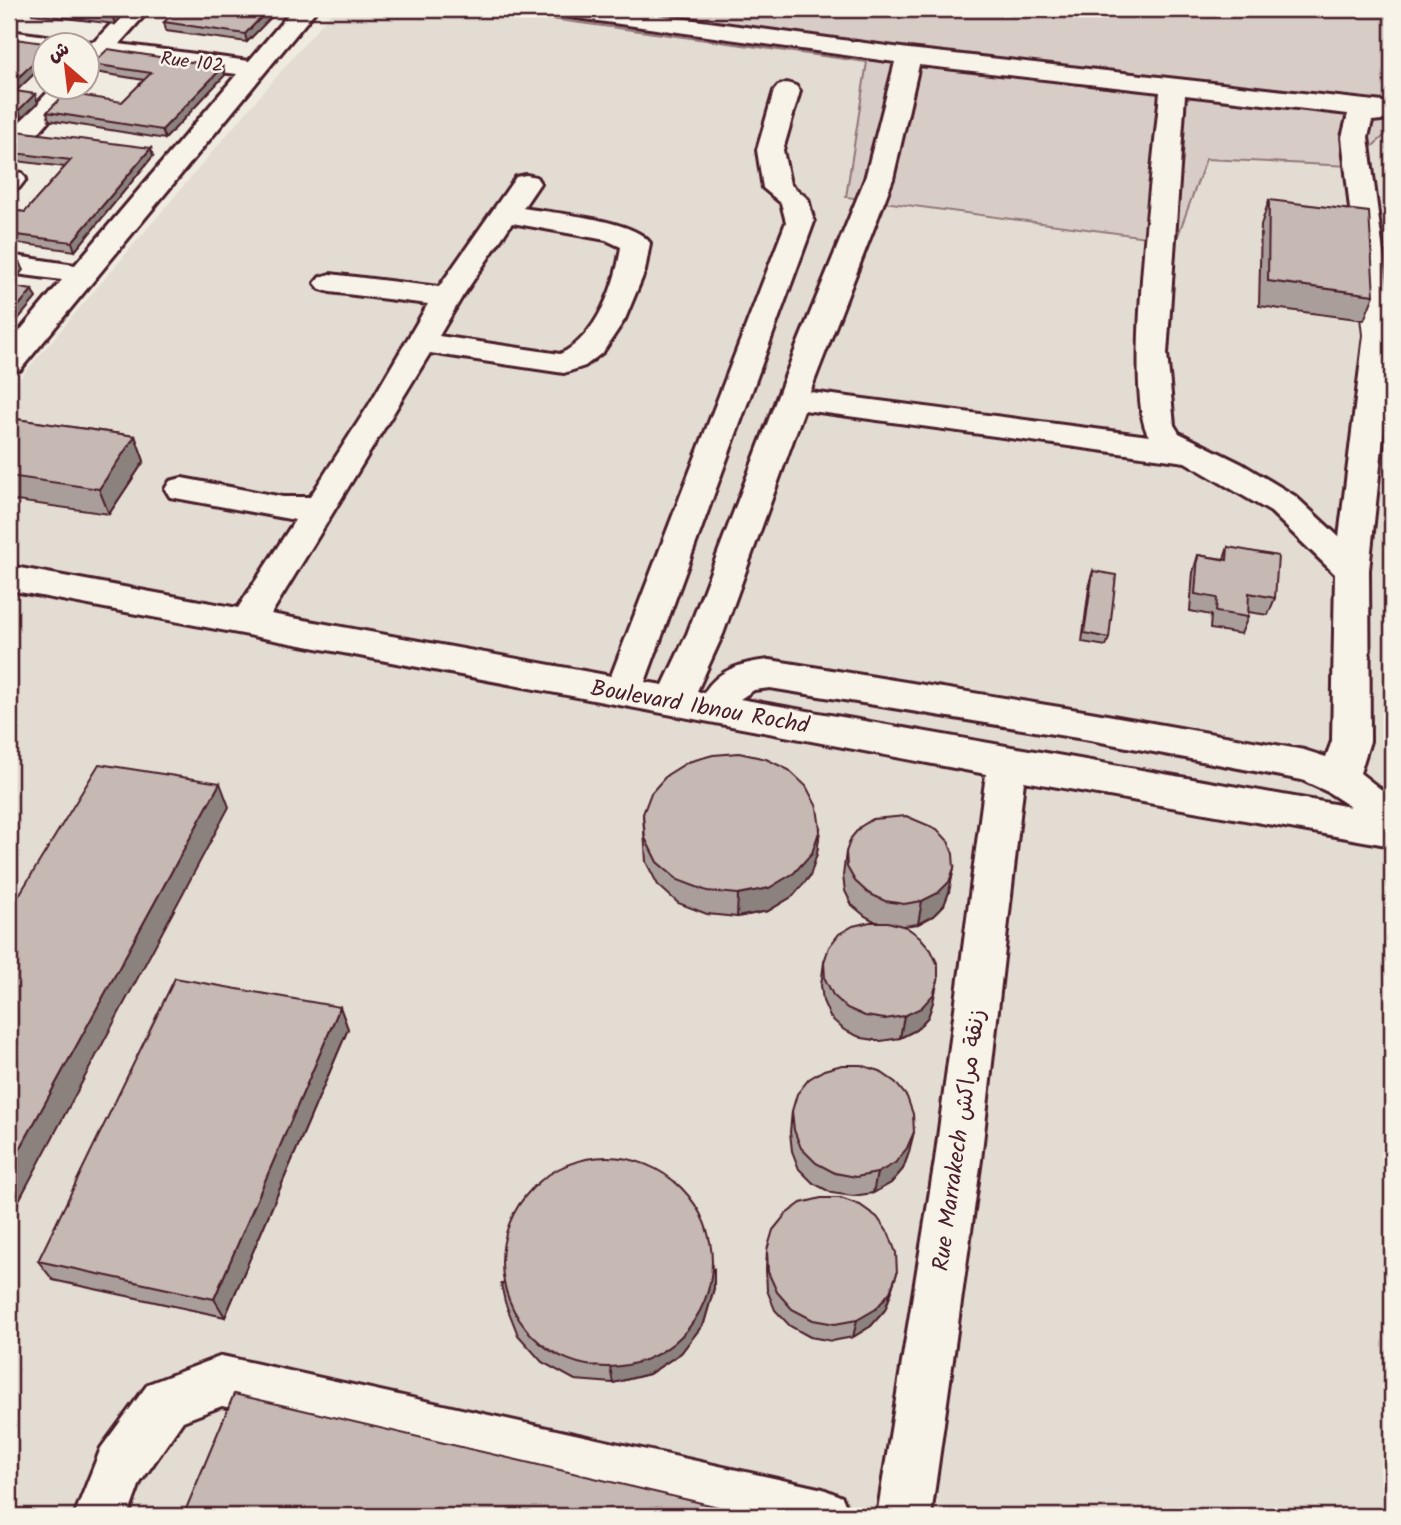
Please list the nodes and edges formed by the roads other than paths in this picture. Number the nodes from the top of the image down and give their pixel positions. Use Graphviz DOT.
graph roads {
  1 [pos="138,9"];
  2 [pos="304,9"];
  3 [pos="562,9"];
  4 [pos="9,38"];
  5 [pos="32,41"];
  6 [pos="102,43"];
  7 [pos="102,54"];
  8 [pos="909,56"];
  9 [pos="256,69"];
  10 [pos="1173,86"];
  11 [pos="787,91"];
  12 [pos="50,102"];
  13 [pos="1385,111"];
  14 [pos="15,134"];
  15 [pos="48,138"];
  16 [pos="526,183"];
  17 [pos="505,213"];
  18 [pos="9,264"];
  19 [pos="84,275"];
  20 [pos="330,283"];
  21 [pos="447,297"];
  22 [pos="422,343"];
  23 [pos="9,363"];
  24 [pos="792,400"];
  25 [pos="1188,452"];
  26 [pos="183,488"];
  27 [pos="319,509"];
  28 [pos="1352,570"];
  29 [pos="9,579"];
  30 [pos="247,623"];
  31 [pos="622,692"];
  32 [pos="674,701"];
  33 [pos="715,709"];
  34 [pos="1090,726"];
  35 [pos="1007,763"];
  36 [pos="1086,776"];
  37 [pos="1339,778"];
  38 [pos="1392,828"];
  39 [pos="101,1516"];
  40 [pos="823,1516"];
  41 [pos="904,1516"];
  1 -- 6 [label="street"];
  2 -- 9 [label="street"];
  3 -- 8 [label="street"];
  4 -- 5 [label="street"];
  7 -- 9 [label="street, Rue 102"];
  8 -- 10 [label="street"];
  8 -- 24 [label="street"];
  9 -- 19 [label="street"];
  10 -- 13 [label="street"];
  10 -- 25 [label="street"];
  11 -- 31 [label="street"];
  12 -- 14 [label="street"];
  13 -- 28 [label="street"];
  14 -- 15 [label="street"];
  16 -- 17 [label="street"];
  17 -- 21 [label="street"];
  17 -- 22 [label="street"];
  18 -- 19 [label="street"];
  19 -- 23 [label="street"];
  20 -- 21 [label="street"];
  21 -- 22 [label="street"];
  22 -- 27 [label="street"];
  24 -- 25 [label="street"];
  24 -- 32 [label="street"];
  25 -- 28 [label="street"];
  26 -- 27 [label="street"];
  27 -- 30 [label="street"];
  28 -- 37 [label="street"];
  29 -- 30 [label="street, Boulevard Ibnou Rochd"];
  30 -- 31 [label="street, Boulevard Ibnou Rochd"];
  31 -- 32 [label="street, Boulevard Ibnou Rochd"];
  32 -- 33 [label="street, Boulevard Ibnou Rochd"];
  33 -- 34 [label="street"];
  33 -- 35 [label="street, Boulevard Ibnou Rochd"];
  34 -- 36 [label="street"];
  34 -- 37 [label="street"];
  35 -- 36 [label="street, Boulevard Ibnou Rochd"];
  35 -- 41 [label="street, Rue Marrakech زنقة مراكش"];
  36 -- 38 [label="street, Boulevard Ibnou Rochd"];
  37 -- 38 [label="street"];
  39 -- 40 [label="street"];
}
